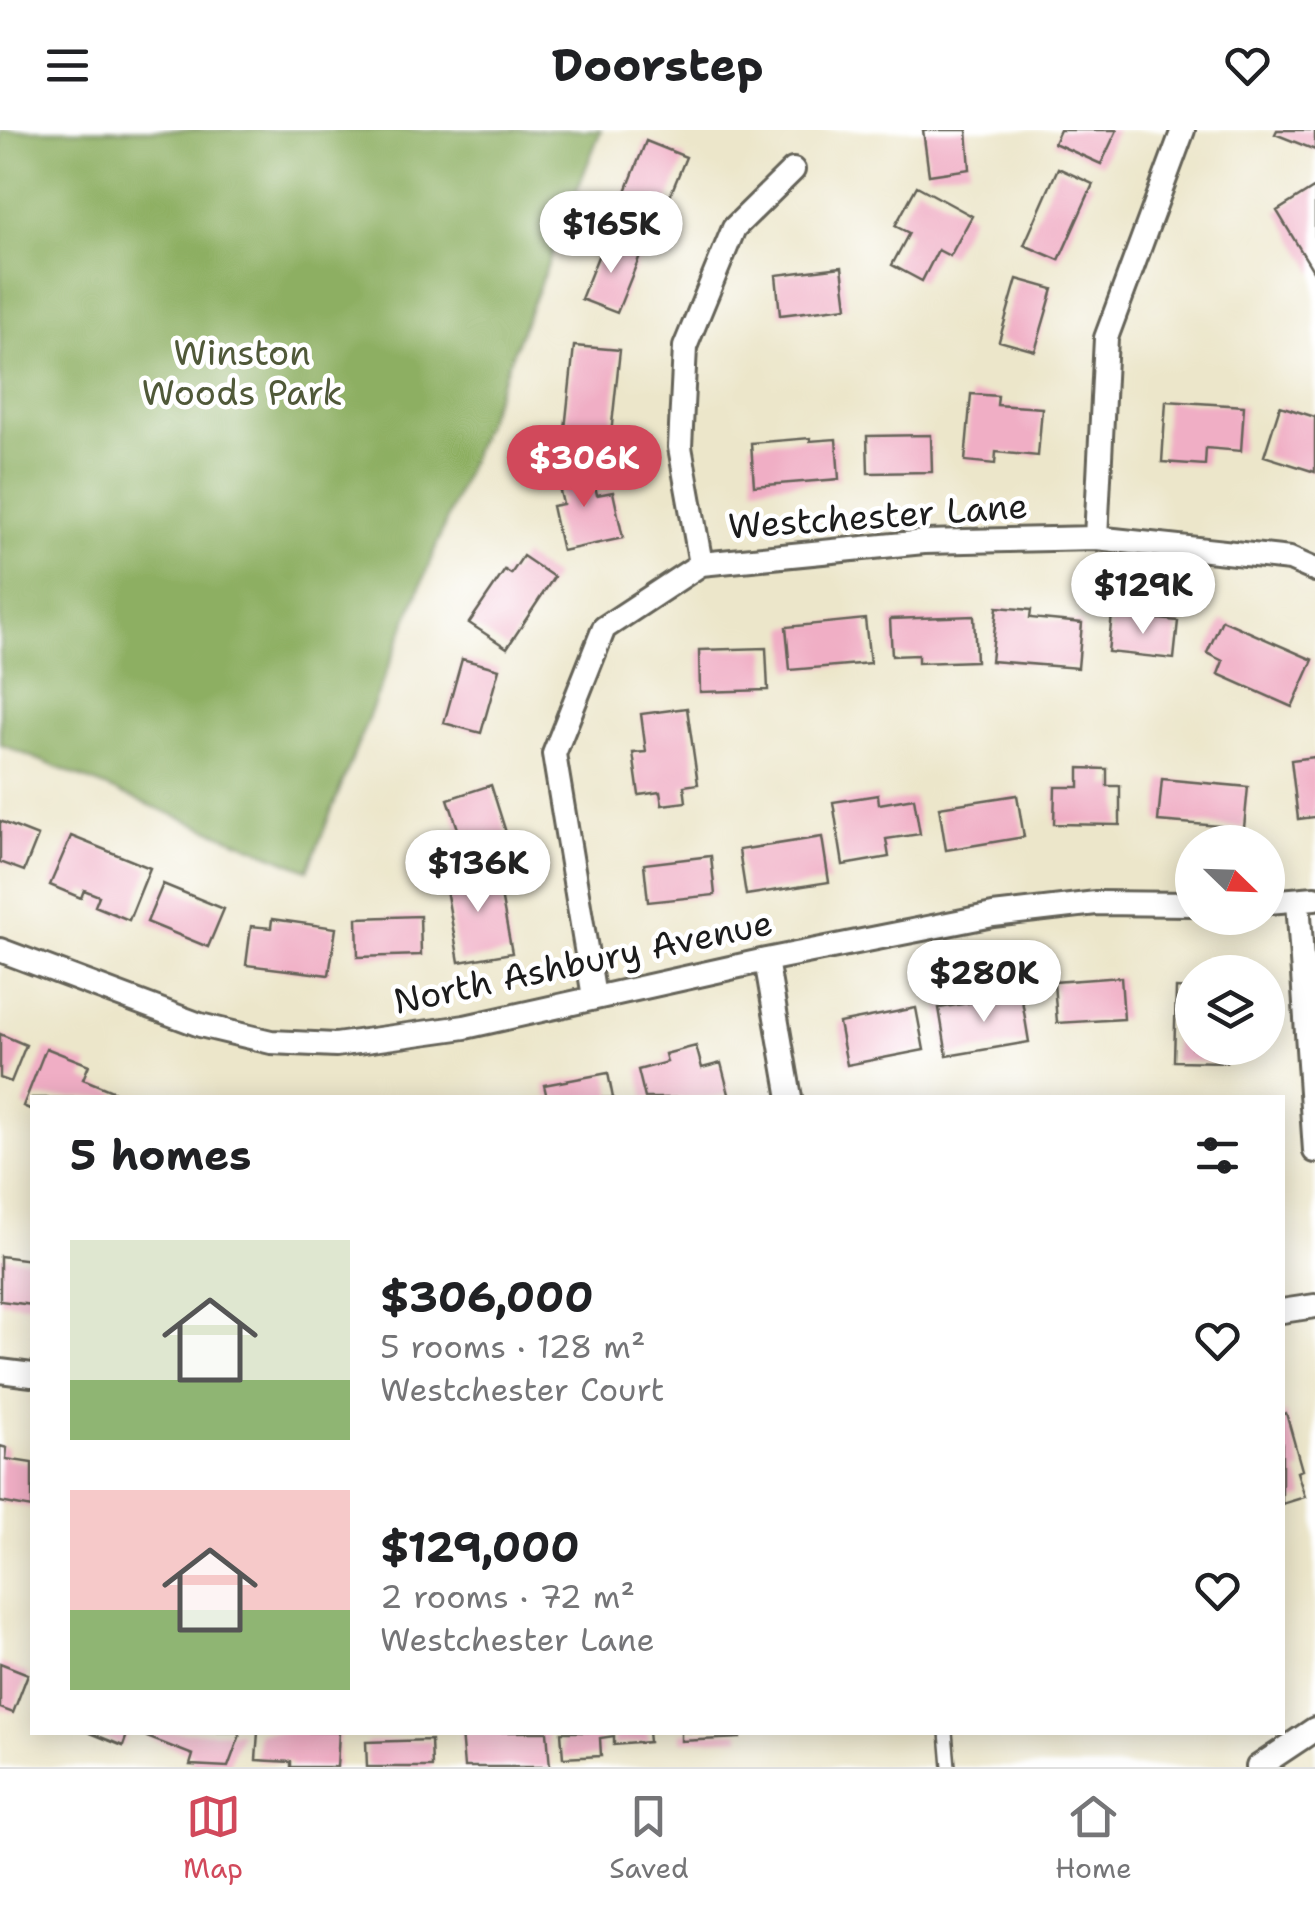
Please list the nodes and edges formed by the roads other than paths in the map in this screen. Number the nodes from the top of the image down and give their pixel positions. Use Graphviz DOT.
graph roads {
  1 [pos="1183,130"];
  2 [pos="794,170"];
  3 [pos="1096,538"];
  4 [pos="701,564"];
  5 [pos="1315,570"];
  6 [pos="1306,899"];
  7 [pos="1175,904"];
  8 [pos="0,950"];
  9 [pos="766,960"];
  10 [pos="594,997"];
  11 [pos="789,1095"];
  12 [pos="1315,1151"];
  13 [pos="1315,1306"];
  14 [pos="1285,1311"];
  15 [pos="0,1371"];
  16 [pos="30,1375"];
  17 [pos="1315,1729"];
  18 [pos="946,1735"];
  19 [pos="949,1767"];
  20 [pos="1258,1767"];
  1 -- 3 [label="street"];
  2 -- 4 [label="street"];
  3 -- 4 [label="street, Westchester Lane"];
  3 -- 5 [label="street, Westchester Lane"];
  4 -- 10 [label="street, Westchester Lane"];
  6 -- 12 [label="street"];
  7 -- 9 [label="street, North Ashbury Avenue"];
  8 -- 10 [label="street, North Ashbury Avenue"];
  9 -- 10 [label="street, North Ashbury Avenue"];
  9 -- 11 [label="street"];
  13 -- 14 [label="street"];
  15 -- 16 [label="street"];
  17 -- 20 [label="street"];
  18 -- 19 [label="lane"];
}
